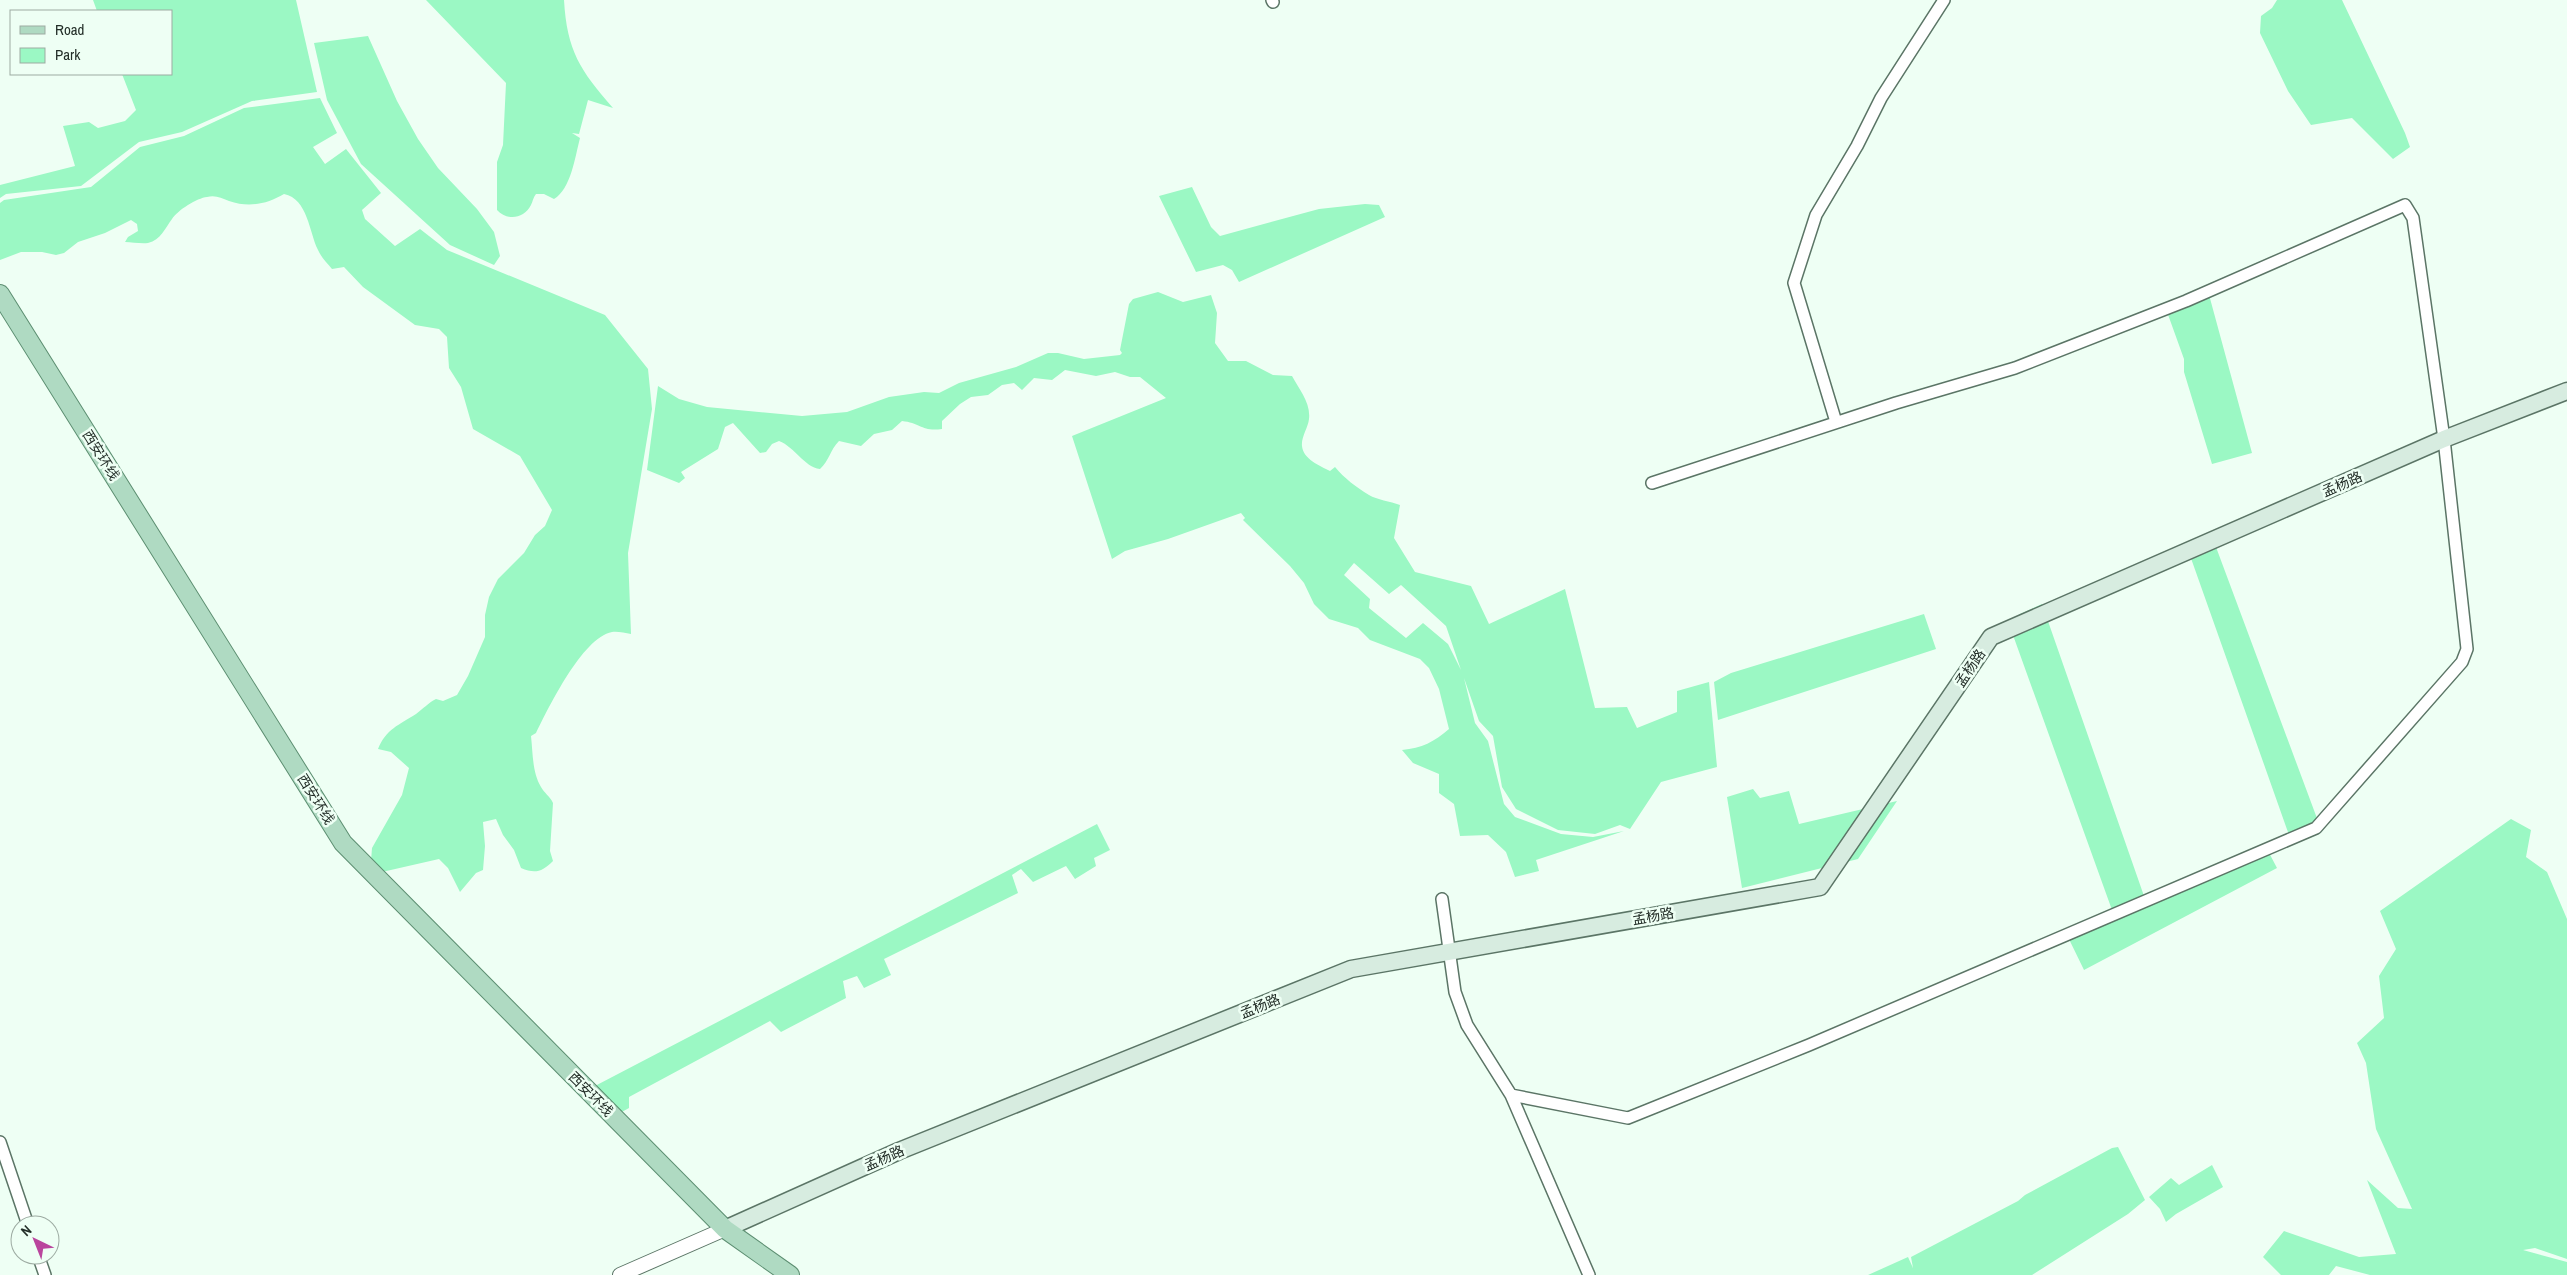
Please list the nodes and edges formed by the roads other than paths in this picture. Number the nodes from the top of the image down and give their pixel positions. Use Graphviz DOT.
graph roads {
  1 [pos="1944,0"];
  2 [pos="0,294"];
  3 [pos="2567,391"];
  4 [pos="1836,422"];
  5 [pos="2444,439"];
  6 [pos="1652,483"];
  7 [pos="1442,899"];
  8 [pos="1450,951"];
  9 [pos="1511,1095"];
  10 [pos="0,1142"];
  11 [pos="25,1215"];
  12 [pos="725,1229"];
  13 [pos="620,1275"];
  14 [pos="790,1275"];
  15 [pos="1589,1275"];
  1 -- 4 [label="street"];
  2 -- 12 [label="main road, 西安环线"];
  3 -- 5 [label="main road, 孟杨路"];
  4 -- 5 [label="street"];
  4 -- 6 [label="street"];
  5 -- 8 [label="main road, 孟杨路"];
  5 -- 9 [label="street"];
  7 -- 8 [label="street"];
  8 -- 9 [label="street"];
  8 -- 12 [label="main road, 孟杨路"];
  9 -- 15 [label="street"];
  10 -- 11 [label="street"];
  12 -- 13 [label="street, 孟杨路"];
  12 -- 14 [label="main road, 西安环线"];
}
